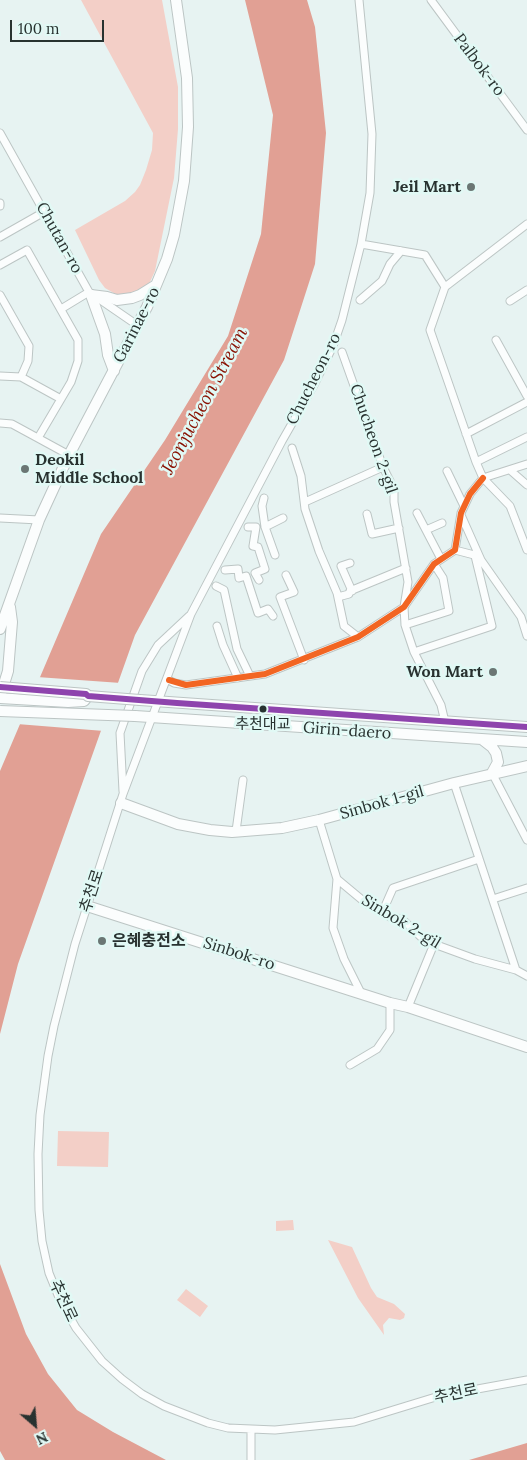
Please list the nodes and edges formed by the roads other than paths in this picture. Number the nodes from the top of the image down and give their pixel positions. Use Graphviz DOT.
graph roads {
  1 [pos="176,0"];
  2 [pos="359,0"];
  3 [pos="431,0"];
  4 [pos="527,130"];
  5 [pos="0,135"];
  6 [pos="44,212"];
  7 [pos="527,224"];
  8 [pos="0,236"];
  9 [pos="361,244"];
  10 [pos="402,251"];
  11 [pos="0,264"];
  12 [pos="158,284"];
  13 [pos="445,287"];
  14 [pos="527,290"];
  15 [pos="90,294"];
  16 [pos="0,295"];
  17 [pos="360,300"];
  18 [pos="510,301"];
  19 [pos="61,309"];
  20 [pos="137,325"];
  21 [pos="496,340"];
  22 [pos="342,352"];
  23 [pos="114,371"];
  24 [pos="0,376"];
  25 [pos="21,377"];
  26 [pos="527,396"];
  27 [pos="60,399"];
  28 [pos="527,402"];
  29 [pos="0,423"];
  30 [pos="466,434"];
  31 [pos="38,438"];
  32 [pos="527,438"];
  33 [pos="292,448"];
  34 [pos="69,455"];
  35 [pos="476,462"];
  36 [pos="527,464"];
  37 [pos="382,467"];
  38 [pos="510,470"];
  39 [pos="447,471"];
  40 [pos="483,478"];
  41 [pos="527,485"];
  42 [pos="264,498"];
  43 [pos="305,502"];
  44 [pos="464,506"];
  45 [pos="417,513"];
  46 [pos="460,513"];
  47 [pos="367,514"];
  48 [pos="0,518"];
  49 [pos="284,518"];
  50 [pos="39,520"];
  51 [pos="442,522"];
  52 [pos="248,527"];
  53 [pos="265,528"];
  54 [pos="399,528"];
  55 [pos="426,530"];
  56 [pos="455,550"];
  57 [pos="527,550"];
  58 [pos="275,555"];
  59 [pos="477,556"];
  60 [pos="441,559"];
  61 [pos="350,563"];
  62 [pos="434,564"];
  63 [pos="406,568"];
  64 [pos="225,570"];
  65 [pos="286,575"];
  66 [pos="259,580"];
  67 [pos="216,586"];
  68 [pos="352,590"];
  69 [pos="338,597"];
  70 [pos="10,605"];
  71 [pos="404,608"];
  72 [pos="191,614"];
  73 [pos="273,616"];
  74 [pos="524,616"];
  75 [pos="405,625"];
  76 [pos="217,626"];
  77 [pos="0,629"];
  78 [pos="527,636"];
  79 [pos="358,637"];
  80 [pos="414,652"];
  81 [pos="304,660"];
  82 [pos="250,676"];
  83 [pos="238,678"];
  84 [pos="167,679"];
  85 [pos="0,687"];
  86 [pos="88,696"];
  87 [pos="0,697"];
  88 [pos="158,702"];
  89 [pos="0,711"];
  90 [pos="152,718"];
  91 [pos="444,722"];
  92 [pos="527,727"];
  93 [pos="482,740"];
  94 [pos="527,742"];
  95 [pos="527,766"];
  96 [pos="492,773"];
  97 [pos="243,780"];
  98 [pos="454,782"];
  99 [pos="122,798"];
  100 [pos="319,820"];
  101 [pos="236,831"];
  102 [pos="527,840"];
  103 [pos="479,859"];
  104 [pos="338,879"];
  105 [pos="527,888"];
  106 [pos="493,899"];
  107 [pos="87,906"];
  108 [pos="382,913"];
  109 [pos="434,944"];
  110 [pos="516,970"];
  111 [pos="527,976"];
  112 [pos="361,993"];
  113 [pos="390,1003"];
  114 [pos="408,1007"];
  115 [pos="527,1046"];
  116 [pos="350,1065"];
  117 [pos="527,1380"];
  118 [pos="251,1430"];
  119 [pos="251,1460"];
  1 -- 12 [label="street, Garinae-ro"];
  2 -- 9 [label="street, Chucheon-ro"];
  3 -- 4 [label="street, Palbok-ro"];
  5 -- 6 [label="street, Chutan-ro"];
  6 -- 8 [label="street"];
  6 -- 15 [label="street, Chutan-ro"];
  7 -- 13 [label="street"];
  9 -- 10 [label="street"];
  9 -- 72 [label="street, Chucheon-ro"];
  10 -- 13 [label="street"];
  10 -- 17 [label="street"];
  11 -- 19 [label="street"];
  12 -- 15 [label="street"];
  12 -- 20 [label="street, Garinae-ro"];
  13 -- 30 [label="street"];
  14 -- 18 [label="street"];
  15 -- 19 [label="street"];
  15 -- 20 [label="street, Chutan-ro"];
  15 -- 23 [label="street"];
  16 -- 25 [label="street"];
  19 -- 27 [label="street"];
  20 -- 23 [label="street, Garinae-ro"];
  21 -- 26 [label="street"];
  22 -- 37 [label="street, Chucheon 2-gil"];
  23 -- 34 [label="street, Garinae-ro"];
  24 -- 25 [label="street"];
  25 -- 27 [label="street"];
  27 -- 31 [label="street"];
  28 -- 30 [label="street"];
  29 -- 31 [label="street"];
  30 -- 35 [label="street"];
  31 -- 34 [label="street"];
  32 -- 35 [label="street"];
  33 -- 43 [label="street"];
  34 -- 50 [label="street, Garinae-ro"];
  35 -- 40 [label="street"];
  36 -- 38 [label="street"];
  37 -- 43 [label="street"];
  37 -- 54 [label="street, Chucheon 2-gil"];
  38 -- 40 [label="street"];
  38 -- 41 [label="street"];
  39 -- 44 [label="street"];
  40 -- 44 [label="street"];
  40 -- 57 [label="street"];
  42 -- 53 [label="street"];
  43 -- 69 [label="street"];
  44 -- 46 [label="street"];
  45 -- 55 [label="street"];
  46 -- 56 [label="street"];
  46 -- 59 [label="street"];
  47 -- 54 [label="street, Chucheon 2-gil"];
  48 -- 50 [label="street"];
  49 -- 53 [label="street"];
  50 -- 70 [label="street, Garinae-ro"];
  51 -- 55 [label="street"];
  52 -- 66 [label="street"];
  53 -- 58 [label="street"];
  54 -- 63 [label="street, Chucheon 2-gil"];
  55 -- 60 [label="street"];
  56 -- 59 [label="street"];
  56 -- 60 [label="street"];
  59 -- 74 [label="street"];
  59 -- 80 [label="street"];
  60 -- 62 [label="street"];
  61 -- 68 [label="street"];
  62 -- 71 [label="street"];
  62 -- 75 [label="street"];
  63 -- 68 [label="street"];
  63 -- 71 [label="street, Chucheon 2-gil"];
  64 -- 73 [label="street"];
  65 -- 81 [label="street"];
  67 -- 82 [label="street"];
  68 -- 69 [label="street"];
  69 -- 79 [label="street"];
  70 -- 77 [label="street, Garinae-ro"];
  70 -- 87 [label="street"];
  71 -- 75 [label="street, Chucheon 2-gil"];
  71 -- 79 [label="street"];
  72 -- 84 [label="street, Chucheon-ro"];
  72 -- 99 [label="street, 추천로"];
  74 -- 78 [label="street"];
  75 -- 80 [label="street, Chucheon 2-gil"];
  76 -- 83 [label="street"];
  79 -- 81 [label="street"];
  80 -- 91 [label="street, Chucheon 2-gil"];
  81 -- 82 [label="street"];
  82 -- 83 [label="street"];
  83 -- 84 [label="street"];
  84 -- 88 [label="street, Chucheon-ro"];
  85 -- 86 [label="street, Girin-daero, bridge"];
  86 -- 87 [label="street, Girin-daero"];
  86 -- 88 [label="street, Girin-daero, bridge"];
  88 -- 90 [label="street, 추천로"];
  88 -- 91 [label="street, Girin-daero"];
  89 -- 90 [label="street, Girin-daero, bridge"];
  90 -- 93 [label="street, Girin-daero"];
  90 -- 99 [label="street, 추천로"];
  91 -- 92 [label="street, Girin-daero"];
  93 -- 94 [label="street, Girin-daero"];
  93 -- 96 [label="street"];
  95 -- 96 [label="street, Sinbok 1-gil"];
  96 -- 98 [label="street, Sinbok 1-gil"];
  96 -- 102 [label="street"];
  97 -- 101 [label="street"];
  98 -- 100 [label="street, Sinbok 1-gil"];
  98 -- 103 [label="street"];
  99 -- 101 [label="street, Sinbok 1-gil"];
  99 -- 107 [label="street, 추천로"];
  100 -- 101 [label="street, Sinbok 1-gil"];
  100 -- 104 [label="street, Sinbok 2-gil"];
  103 -- 106 [label="street"];
  103 -- 108 [label="street"];
  104 -- 108 [label="street, Sinbok 2-gil"];
  104 -- 112 [label="street"];
  105 -- 106 [label="street"];
  106 -- 110 [label="street"];
  107 -- 112 [label="street, Sinbok-ro"];
  107 -- 118 [label="street, 추천로"];
  108 -- 109 [label="street, Sinbok 2-gil"];
  109 -- 110 [label="street, Sinbok 2-gil"];
  109 -- 114 [label="street"];
  110 -- 111 [label="street, Sinbok 2-gil"];
  112 -- 113 [label="street, Sinbok-ro"];
  113 -- 114 [label="street, Sinbok-ro"];
  113 -- 116 [label="street"];
  114 -- 115 [label="street, Sinbok-ro"];
  117 -- 118 [label="street, 추천로"];
  118 -- 119 [label="street"];
}
